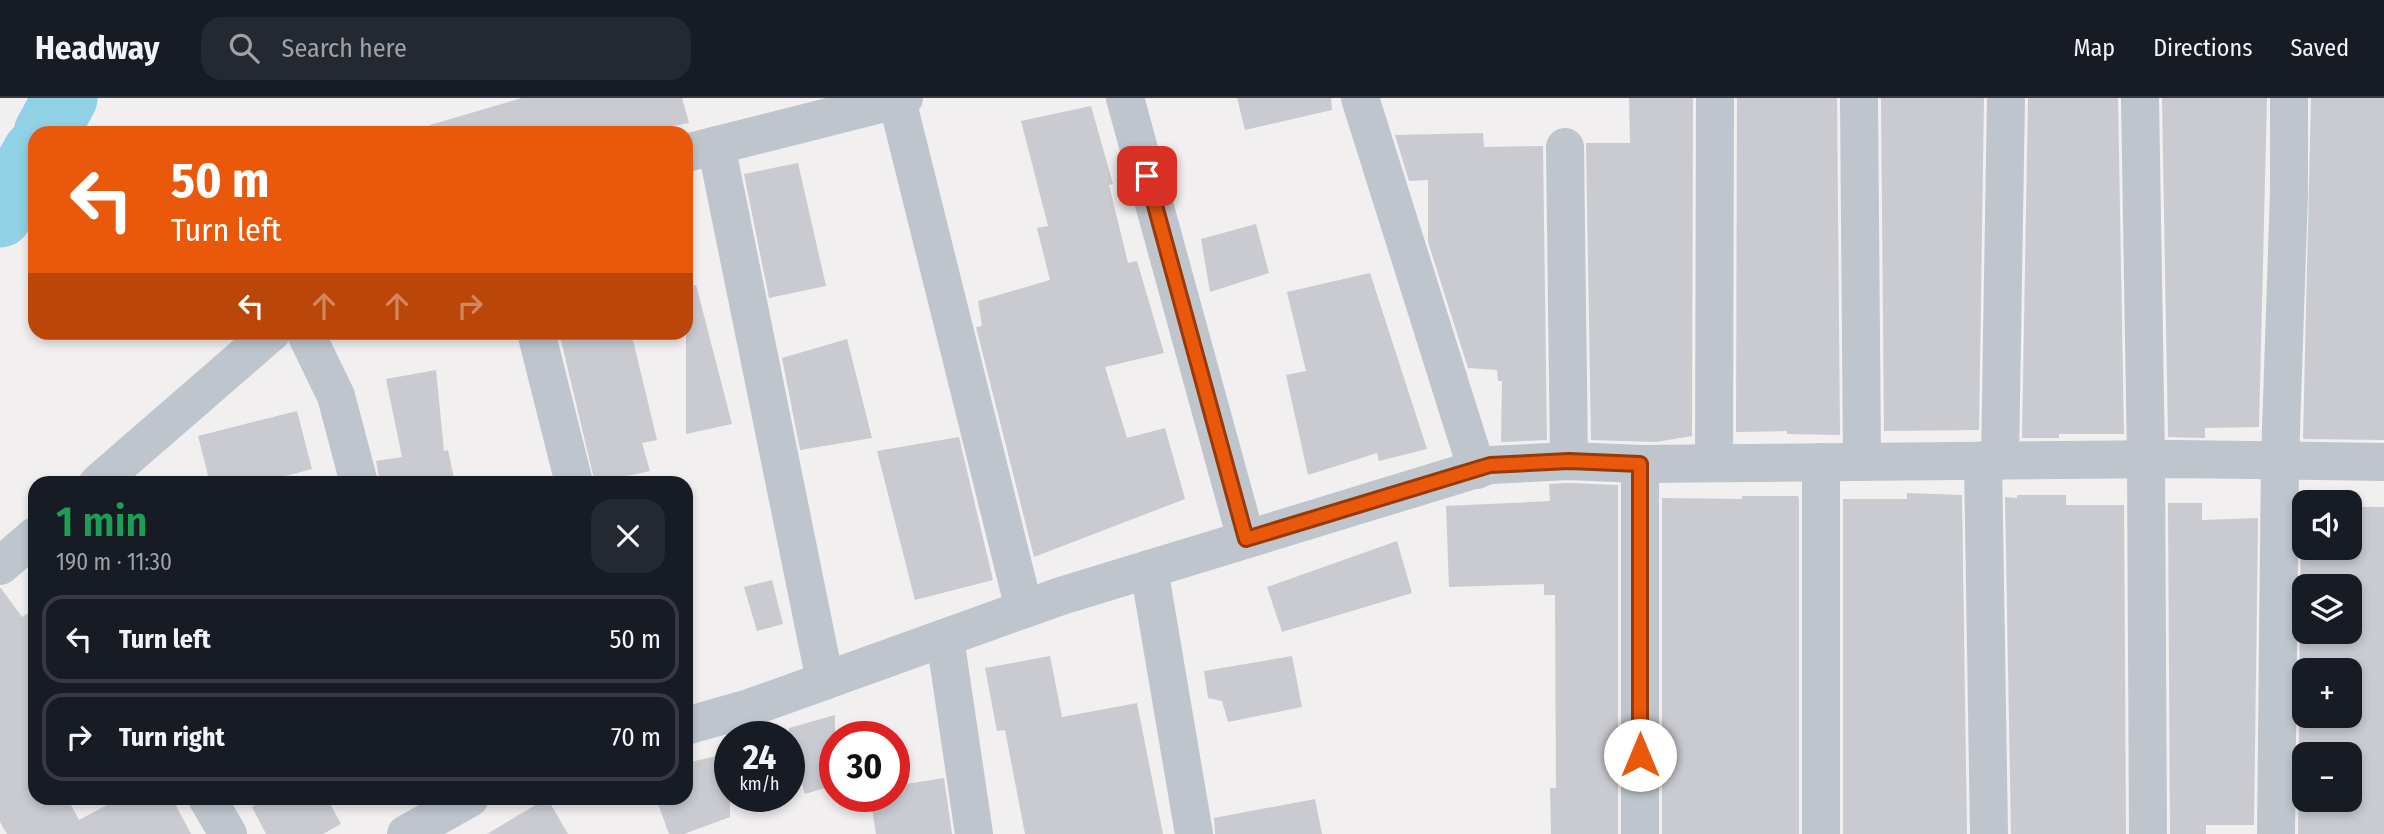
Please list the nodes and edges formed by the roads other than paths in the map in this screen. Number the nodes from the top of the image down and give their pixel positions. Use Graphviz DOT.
graph roads {
  1 [pos="1125,98"];
  2 [pos="1360,98"];
  3 [pos="1715,98"];
  4 [pos="1859,98"];
  5 [pos="2006,98"];
  6 [pos="2140,98"];
  7 [pos="2289,98"];
  8 [pos="900,99"];
  9 [pos="1565,147"];
  10 [pos="701,149"];
  11 [pos="263,340"];
  12 [pos="309,340"];
  13 [pos="538,340"];
  14 [pos="2146,459"];
  15 [pos="1992,460"];
  16 [pos="2280,460"];
  17 [pos="1569,461"];
  18 [pos="1862,461"];
  19 [pos="1821,462"];
  20 [pos="2384,462"];
  21 [pos="1714,463"];
  22 [pos="1640,464"];
  23 [pos="1477,470"];
  24 [pos="106,476"];
  25 [pos="357,476"];
  26 [pos="572,476"];
  27 [pos="1246,539"];
  28 [pos="28,542"];
  29 [pos="0,566"];
  30 [pos="1149,569"];
  31 [pos="1024,608"];
  32 [pos="945,638"];
  33 [pos="825,681"];
  34 [pos="693,724"];
  35 [pos="211,805"];
  36 [pos="449,805"];
  37 [pos="412,833"];
  38 [pos="228,834"];
  39 [pos="974,834"];
  40 [pos="1194,834"];
  41 [pos="1640,834"];
  42 [pos="1821,834"];
  43 [pos="1989,834"];
  44 [pos="2148,834"];
  45 [pos="2276,834"];
  1 -- 27 [label="street"];
  2 -- 23 [label="street"];
  3 -- 21 [label="street"];
  4 -- 18 [label="street"];
  5 -- 15 [label="street"];
  6 -- 14 [label="street"];
  7 -- 16 [label="street"];
  8 -- 10 [label="street"];
  8 -- 31 [label="street"];
  9 -- 17 [label="street"];
  10 -- 33 [label="street"];
  11 -- 24 [label="street"];
  12 -- 25 [label="street"];
  13 -- 26 [label="street"];
  14 -- 15 [label="street"];
  14 -- 16 [label="street"];
  14 -- 44 [label="street"];
  15 -- 18 [label="street"];
  15 -- 43 [label="street"];
  16 -- 20 [label="street"];
  16 -- 45 [label="street"];
  17 -- 22 [label="street"];
  17 -- 23 [label="street"];
  18 -- 19 [label="street"];
  19 -- 21 [label="street"];
  19 -- 42 [label="street"];
  21 -- 22 [label="street"];
  22 -- 41 [label="street"];
  23 -- 27 [label="street"];
  27 -- 30 [label="street"];
  28 -- 29 [label="street"];
  30 -- 31 [label="street"];
  30 -- 40 [label="street"];
  31 -- 32 [label="street"];
  32 -- 33 [label="street"];
  32 -- 39 [label="street"];
  33 -- 34 [label="street"];
  35 -- 38 [label="street"];
  36 -- 37 [label="street"];
}
